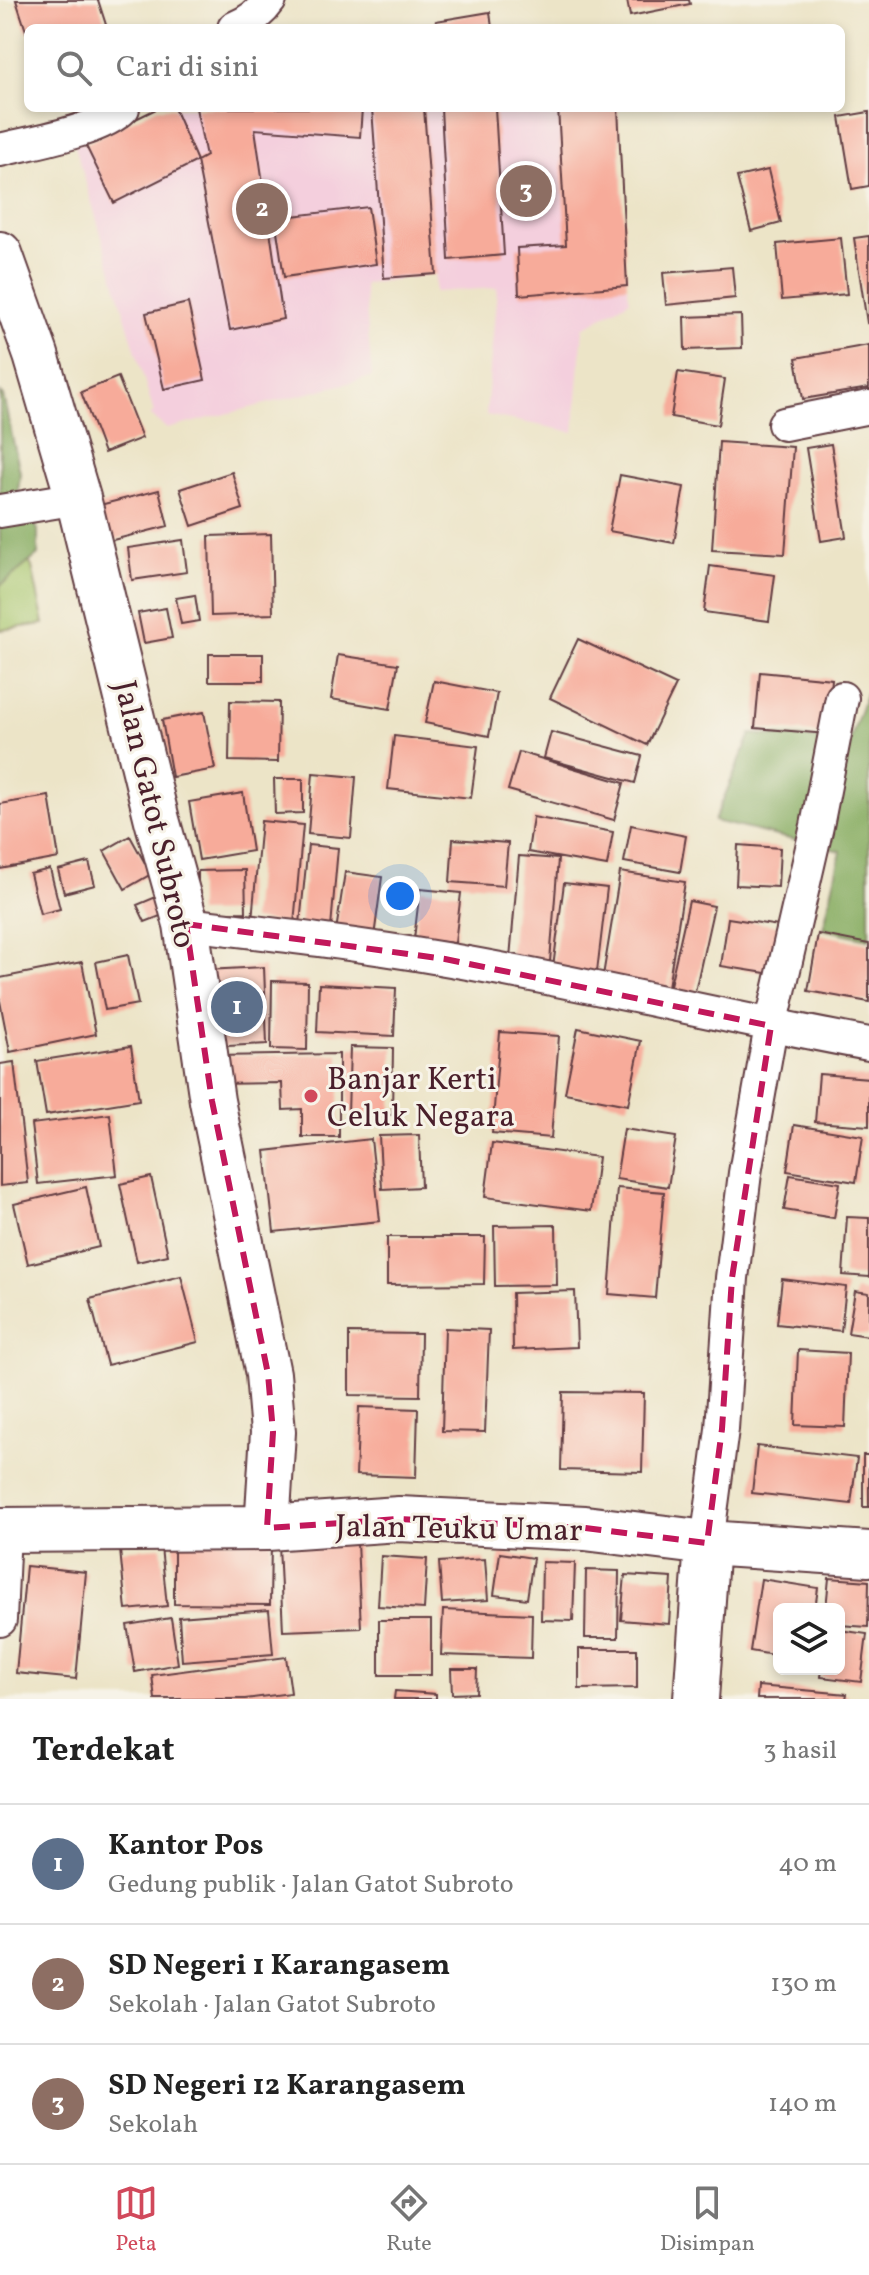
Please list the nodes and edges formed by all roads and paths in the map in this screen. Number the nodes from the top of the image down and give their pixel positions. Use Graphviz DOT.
graph roads {
  1 [pos="270,0"];
  2 [pos="245,24"];
  3 [pos="119,112"];
  4 [pos="0,150"];
  5 [pos="0,254"];
  6 [pos="869,407"];
  7 [pos="784,424"];
  8 [pos="78,498"];
  9 [pos="0,511"];
  10 [pos="842,698"];
  11 [pos="186,924"];
  12 [pos="771,1026"];
  13 [pos="869,1044"];
  14 [pos="267,1528"];
  15 [pos="2,1530"];
  16 [pos="707,1543"];
  17 [pos="869,1554"];
  18 [pos="0,1620"];
  19 [pos="696,1699"];
  1 -- 2 [label="street"];
  3 -- 4 [label="street"];
  5 -- 8 [label="street, Jalan Gatot Subroto"];
  6 -- 7 [label="street"];
  8 -- 9 [label="street"];
  8 -- 11 [label="street, Jalan Gatot Subroto"];
  10 -- 12 [label="street"];
  11 -- 12 [label="street"];
  11 -- 14 [label="street, Jalan Gatot Subroto"];
  12 -- 13 [label="street"];
  12 -- 16 [label="street"];
  14 -- 15 [label="street, Jalan Teuku Umar"];
  14 -- 16 [label="street, Jalan Teuku Umar"];
  15 -- 18 [label="street"];
  16 -- 17 [label="street, Jalan Teuku Umar"];
  16 -- 19 [label="street"];
}
